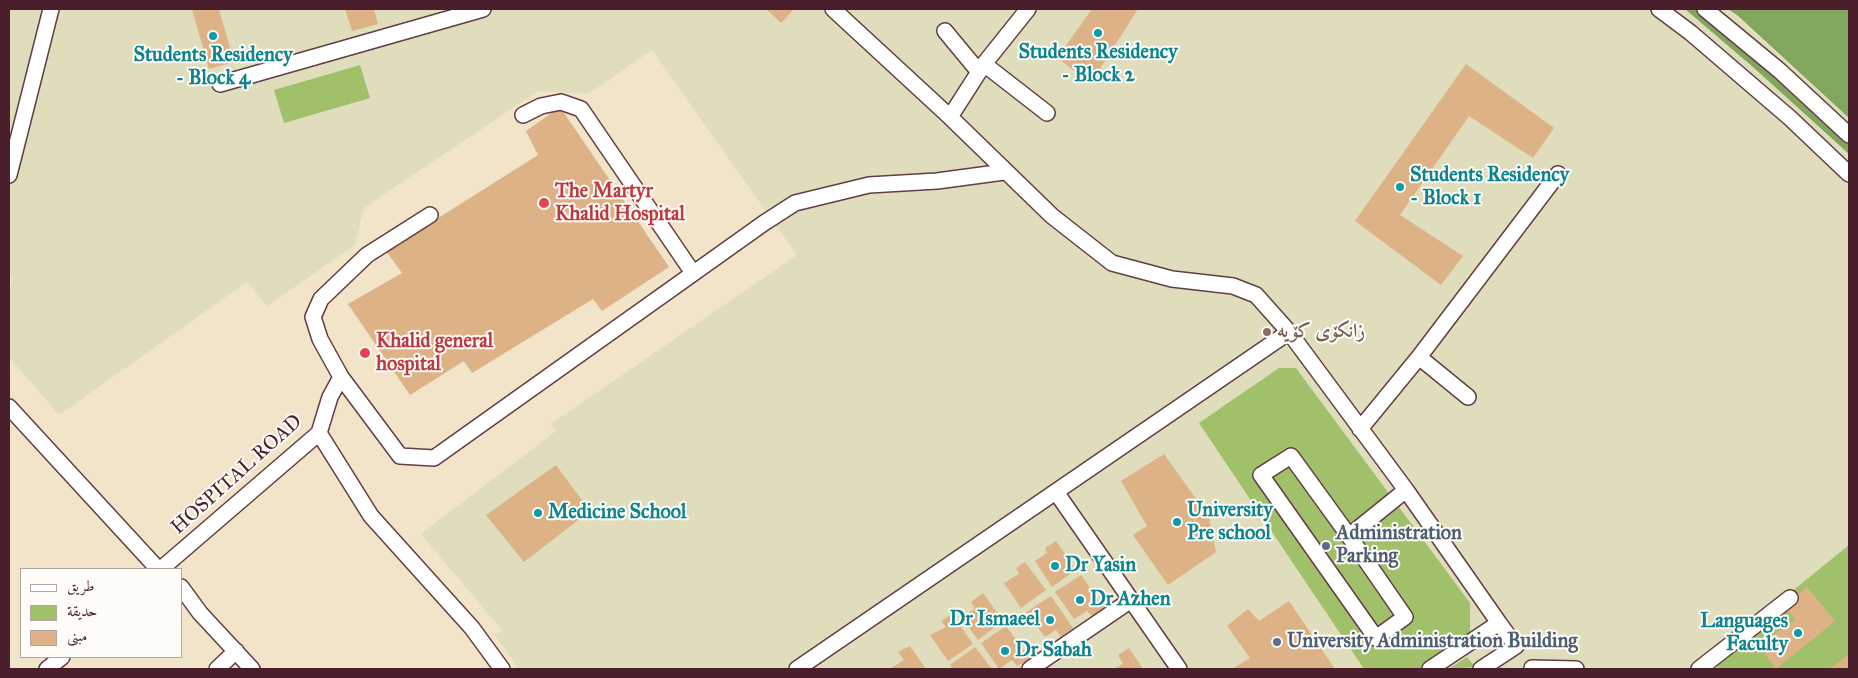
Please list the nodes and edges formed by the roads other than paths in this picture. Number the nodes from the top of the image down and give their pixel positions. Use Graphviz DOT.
graph roads {
  1 [pos="51,9"];
  2 [pos="483,9"];
  3 [pos="833,9"];
  4 [pos="1028,9"];
  5 [pos="1659,9"];
  6 [pos="1705,9"];
  7 [pos="946,31"];
  8 [pos="982,68"];
  9 [pos="220,84"];
  10 [pos="1047,113"];
  11 [pos="523,115"];
  12 [pos="950,117"];
  13 [pos="1849,135"];
  14 [pos="1004,172"];
  15 [pos="1558,174"];
  16 [pos="1849,174"];
  17 [pos="9,175"];
  18 [pos="430,215"];
  19 [pos="693,273"];
  20 [pos="1289,332"];
  21 [pos="1419,357"];
  22 [pos="341,377"];
  23 [pos="1468,397"];
  24 [pos="9,407"];
  25 [pos="1360,429"];
  26 [pos="319,433"];
  27 [pos="1406,490"];
  28 [pos="1056,492"];
  29 [pos="1349,536"];
  30 [pos="158,568"];
  31 [pos="160,568"];
  32 [pos="182,588"];
  33 [pos="1790,598"];
  34 [pos="1131,600"];
  35 [pos="1499,623"];
  36 [pos="1516,646"];
  37 [pos="236,651"];
  38 [pos="61,658"];
  39 [pos="48,669"];
  40 [pos="217,669"];
  41 [pos="252,669"];
  42 [pos="502,669"];
  43 [pos="797,669"];
  44 [pos="1030,669"];
  45 [pos="1179,669"];
  46 [pos="1430,669"];
  47 [pos="1481,669"];
  48 [pos="1533,669"];
  49 [pos="1576,669"];
  50 [pos="1699,669"];
  1 -- 17 [label="street"];
  2 -- 9 [label="street"];
  3 -- 12 [label="street"];
  4 -- 8 [label="street"];
  5 -- 16 [label="street"];
  6 -- 13 [label="street"];
  7 -- 8 [label="street"];
  8 -- 10 [label="street"];
  8 -- 12 [label="street"];
  11 -- 19 [label="street"];
  12 -- 14 [label="street"];
  14 -- 19 [label="street"];
  14 -- 20 [label="street"];
  15 -- 21 [label="street"];
  18 -- 22 [label="street"];
  19 -- 22 [label="street"];
  20 -- 25 [label="street"];
  20 -- 28 [label="street"];
  21 -- 23 [label="street"];
  21 -- 25 [label="street"];
  22 -- 26 [label="street, HOSPITAL ROAD"];
  24 -- 30 [label="street"];
  25 -- 27 [label="street"];
  26 -- 31 [label="street, HOSPITAL ROAD"];
  26 -- 42 [label="street"];
  27 -- 29 [label="street"];
  27 -- 35 [label="street"];
  28 -- 34 [label="street"];
  28 -- 43 [label="street"];
  29 -- 29 [label="street"];
  32 -- 37 [label="street"];
  33 -- 50 [label="street"];
  34 -- 44 [label="street"];
  34 -- 45 [label="street"];
  35 -- 36 [label="street"];
  35 -- 46 [label="street"];
  36 -- 47 [label="street"];
  36 -- 48 [label="street"];
  37 -- 40 [label="street"];
  37 -- 41 [label="street"];
  38 -- 39 [label="street"];
  48 -- 49 [label="street"];
}
